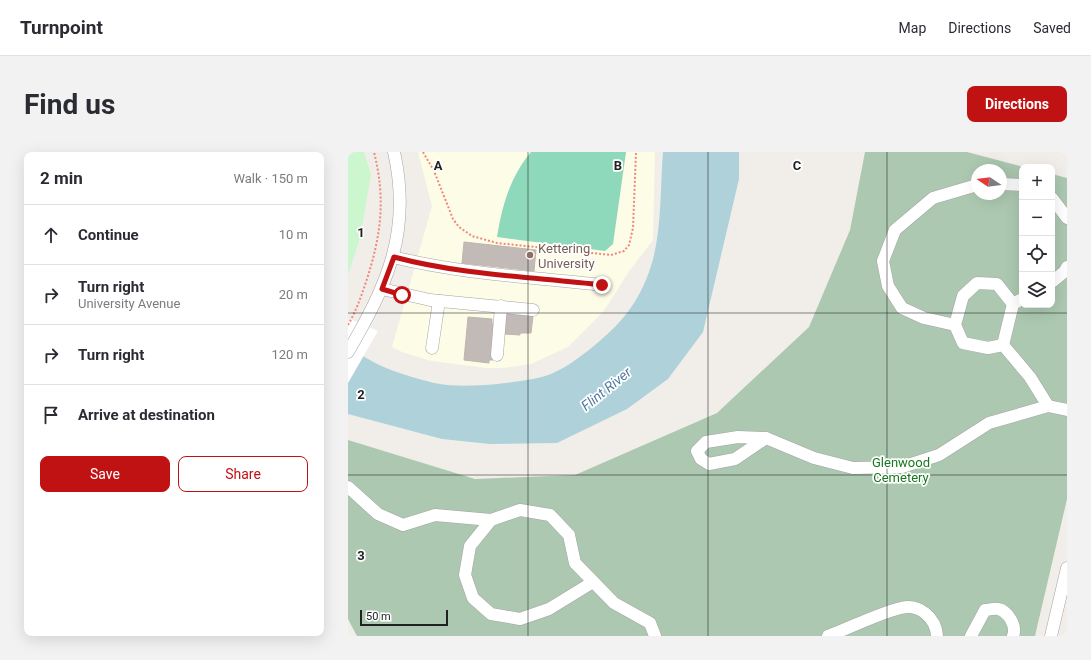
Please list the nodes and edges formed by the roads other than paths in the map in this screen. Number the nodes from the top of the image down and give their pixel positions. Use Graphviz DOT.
graph roads {
  1 [pos="394,152"];
  2 [pos="1007,184"];
  3 [pos="1019,185"];
  4 [pos="971,187"];
  5 [pos="1054,200"];
  6 [pos="1067,218"];
  7 [pos="394,257"];
  8 [pos="1067,267"];
  9 [pos="1055,279"];
  10 [pos="602,285"];
  11 [pos="382,289"];
  12 [pos="440,301"];
  13 [pos="1017,301"];
  14 [pos="501,306"];
  15 [pos="533,310"];
  16 [pos="955,325"];
  17 [pos="1004,345"];
  18 [pos="432,348"];
  19 [pos="348,352"];
  20 [pos="497,355"];
  21 [pos="1048,406"];
  22 [pos="1067,410"];
  23 [pos="766,438"];
  24 [pos="348,487"];
  25 [pos="491,520"];
  26 [pos="1067,568"];
  27 [pos="593,582"];
  28 [pos="655,636"];
  29 [pos="828,636"];
  30 [pos="937,636"];
  31 [pos="971,636"];
  32 [pos="1014,636"];
  33 [pos="1051,636"];
  1 -- 7 [label="street"];
  2 -- 3 [label="street"];
  4 -- 16 [label="street"];
  5 -- 6 [label="street"];
  7 -- 10 [label="street"];
  7 -- 11 [label="street"];
  8 -- 9 [label="street"];
  11 -- 12 [label="street"];
  11 -- 19 [label="street"];
  12 -- 14 [label="street"];
  12 -- 18 [label="street"];
  13 -- 16 [label="street"];
  13 -- 17 [label="street"];
  14 -- 15 [label="street"];
  14 -- 20 [label="street"];
  16 -- 17 [label="street"];
  17 -- 21 [label="street"];
  21 -- 22 [label="street"];
  21 -- 23 [label="street"];
  23 -- 23 [label="street"];
  24 -- 25 [label="street"];
  25 -- 27 [label="street"];
  25 -- 27 [label="street"];
  26 -- 33 [label="street"];
  27 -- 28 [label="street"];
  29 -- 30 [label="street"];
  31 -- 32 [label="street"];
}
